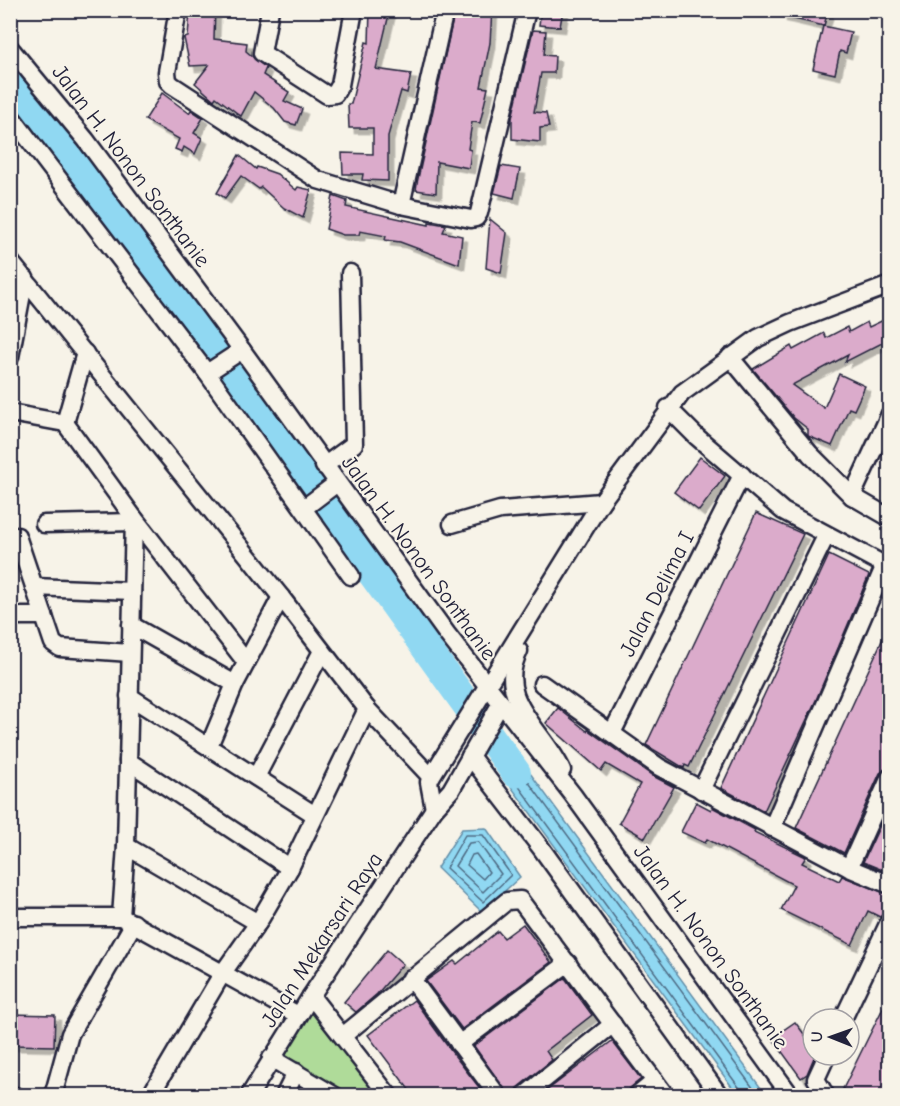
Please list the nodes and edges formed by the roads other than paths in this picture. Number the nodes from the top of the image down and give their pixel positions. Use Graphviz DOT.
graph roads {
  1 [pos="178,10"];
  2 [pos="270,10"];
  3 [pos="354,10"];
  4 [pos="445,10"];
  5 [pos="527,10"];
  6 [pos="10,48"];
  7 [pos="10,115"];
  8 [pos="401,205"];
  9 [pos="10,261"];
  10 [pos="350,273"];
  11 [pos="25,278"];
  12 [pos="890,285"];
  13 [pos="86,353"];
  14 [pos="237,353"];
  15 [pos="10,357"];
  16 [pos="730,357"];
  17 [pos="208,373"];
  18 [pos="669,408"];
  19 [pos="10,413"];
  20 [pos="890,414"];
  21 [pos="64,423"];
  22 [pos="324,466"];
  23 [pos="742,475"];
  24 [pos="332,486"];
  25 [pos="852,496"];
  26 [pos="601,502"];
  27 [pos="305,506"];
  28 [pos="890,518"];
  29 [pos="134,520"];
  30 [pos="44,524"];
  31 [pos="452,524"];
  32 [pos="10,536"];
  33 [pos="826,536"];
  34 [pos="887,567"];
  35 [pos="351,576"];
  36 [pos="34,587"];
  37 [pos="132,591"];
  38 [pos="281,597"];
  39 [pos="10,616"];
  40 [pos="44,616"];
  41 [pos="131,625"];
  42 [pos="526,625"];
  43 [pos="322,651"];
  44 [pos="130,653"];
  45 [pos="246,662"];
  46 [pos="235,684"];
  47 [pos="542,684"];
  48 [pos="485,692"];
  49 [pos="129,696"];
  50 [pos="367,709"];
  51 [pos="498,709"];
  52 [pos="612,733"];
  53 [pos="209,746"];
  54 [pos="470,757"];
  55 [pos="128,761"];
  56 [pos="432,775"];
  57 [pos="256,777"];
  58 [pos="890,777"];
  59 [pos="701,790"];
  60 [pos="573,795"];
  61 [pos="434,809"];
  62 [pos="315,815"];
  63 [pos="772,828"];
  64 [pos="126,846"];
  65 [pos="290,868"];
  66 [pos="849,868"];
  67 [pos="890,885"];
  68 [pos="10,917"];
  69 [pos="128,920"];
  70 [pos="890,920"];
  71 [pos="258,923"];
  72 [pos="568,963"];
  73 [pos="222,974"];
  74 [pos="411,978"];
  75 [pos="311,996"];
  76 [pos="849,1007"];
  77 [pos="298,1015"];
  78 [pos="613,1024"];
  79 [pos="344,1035"];
  80 [pos="459,1044"];
  81 [pos="272,1058"];
  82 [pos="822,1067"];
  83 [pos="296,1072"];
  84 [pos="655,1080"];
  85 [pos="10,1094"];
  86 [pos="15,1095"];
  87 [pos="53,1095"];
  88 [pos="150,1095"];
  89 [pos="249,1095"];
  90 [pos="284,1095"];
  91 [pos="335,1095"];
  92 [pos="389,1095"];
  93 [pos="498,1095"];
  94 [pos="524,1095"];
  95 [pos="637,1095"];
  96 [pos="666,1095"];
  97 [pos="720,1095"];
  98 [pos="791,1095"];
  99 [pos="826,1095"];
  1 -- 8 [label="street"];
  2 -- 3 [label="street"];
  4 -- 8 [label="street"];
  5 -- 8 [label="street"];
  6 -- 14 [label="street, Jalan H. Nonon Sonthanie"];
  7 -- 17 [label="street"];
  9 -- 11 [label="street"];
  10 -- 22 [label="street"];
  11 -- 13 [label="street"];
  11 -- 15 [label="street"];
  12 -- 16 [label="street"];
  13 -- 21 [label="street"];
  13 -- 38 [label="street"];
  14 -- 17 [label="street"];
  14 -- 22 [label="street, Jalan H. Nonon Sonthanie"];
  16 -- 18 [label="street"];
  16 -- 25 [label="street"];
  17 -- 27 [label="street"];
  18 -- 23 [label="street"];
  18 -- 26 [label="street"];
  19 -- 21 [label="street"];
  20 -- 25 [label="street"];
  21 -- 29 [label="street"];
  22 -- 24 [label="street, Jalan H. Nonon Sonthanie"];
  23 -- 33 [label="street"];
  23 -- 52 [label="street, Jalan Delima I"];
  24 -- 27 [label="street"];
  24 -- 48 [label="street, Jalan H. Nonon Sonthanie"];
  25 -- 28 [label="street"];
  26 -- 31 [label="street"];
  26 -- 42 [label="street"];
  27 -- 35 [label="street"];
  29 -- 30 [label="street"];
  29 -- 37 [label="street"];
  29 -- 45 [label="street"];
  32 -- 36 [label="street"];
  33 -- 34 [label="street"];
  33 -- 59 [label="street"];
  34 -- 63 [label="street"];
  36 -- 37 [label="street"];
  36 -- 40 [label="street"];
  37 -- 41 [label="street"];
  38 -- 43 [label="street"];
  38 -- 45 [label="street"];
  39 -- 40 [label="street"];
  40 -- 44 [label="street"];
  41 -- 44 [label="street"];
  41 -- 46 [label="street"];
  42 -- 48 [label="street"];
  42 -- 60 [label="street"];
  43 -- 50 [label="street"];
  43 -- 57 [label="street"];
  44 -- 49 [label="street"];
  45 -- 46 [label="street"];
  46 -- 53 [label="street"];
  47 -- 52 [label="street"];
  48 -- 51 [label="street, Jalan H. Nonon Sonthanie"];
  48 -- 56 [label="street"];
  49 -- 53 [label="street"];
  49 -- 55 [label="street"];
  50 -- 56 [label="street"];
  50 -- 62 [label="street"];
  51 -- 54 [label="street, Jalan Mekarsari Raya"];
  51 -- 60 [label="street, Jalan H. Nonon Sonthanie"];
  52 -- 59 [label="street"];
  53 -- 57 [label="street"];
  54 -- 61 [label="street, Jalan Mekarsari Raya"];
  54 -- 97 [label="street"];
  55 -- 64 [label="street"];
  55 -- 65 [label="street"];
  56 -- 61 [label="street"];
  57 -- 62 [label="street"];
  58 -- 66 [label="street"];
  59 -- 63 [label="street"];
  60 -- 98 [label="street, Jalan H. Nonon Sonthanie"];
  61 -- 75 [label="street, Jalan Mekarsari Raya"];
  62 -- 65 [label="street"];
  63 -- 66 [label="street"];
  64 -- 69 [label="street"];
  64 -- 71 [label="street"];
  65 -- 71 [label="street"];
  66 -- 67 [label="street"];
  68 -- 69 [label="street"];
  69 -- 73 [label="street"];
  69 -- 87 [label="street"];
  70 -- 76 [label="street"];
  71 -- 73 [label="street"];
  72 -- 74 [label="street"];
  72 -- 78 [label="street"];
  72 -- 80 [label="street"];
  73 -- 77 [label="street"];
  73 -- 88 [label="street"];
  74 -- 79 [label="street"];
  74 -- 80 [label="street"];
  75 -- 77 [label="street, Jalan Mekarsari Raya"];
  75 -- 79 [label="street"];
  77 -- 81 [label="street, Jalan Mekarsari Raya"];
  78 -- 84 [label="street"];
  78 -- 94 [label="street"];
  79 -- 92 [label="street"];
  80 -- 93 [label="street"];
  81 -- 83 [label="street"];
  81 -- 89 [label="street, Jalan Mekarsari Raya"];
  82 -- 99 [label="street"];
  83 -- 90 [label="street"];
  83 -- 91 [label="street"];
  84 -- 95 [label="street"];
  84 -- 96 [label="street"];
  85 -- 86 [label="street"];
}
